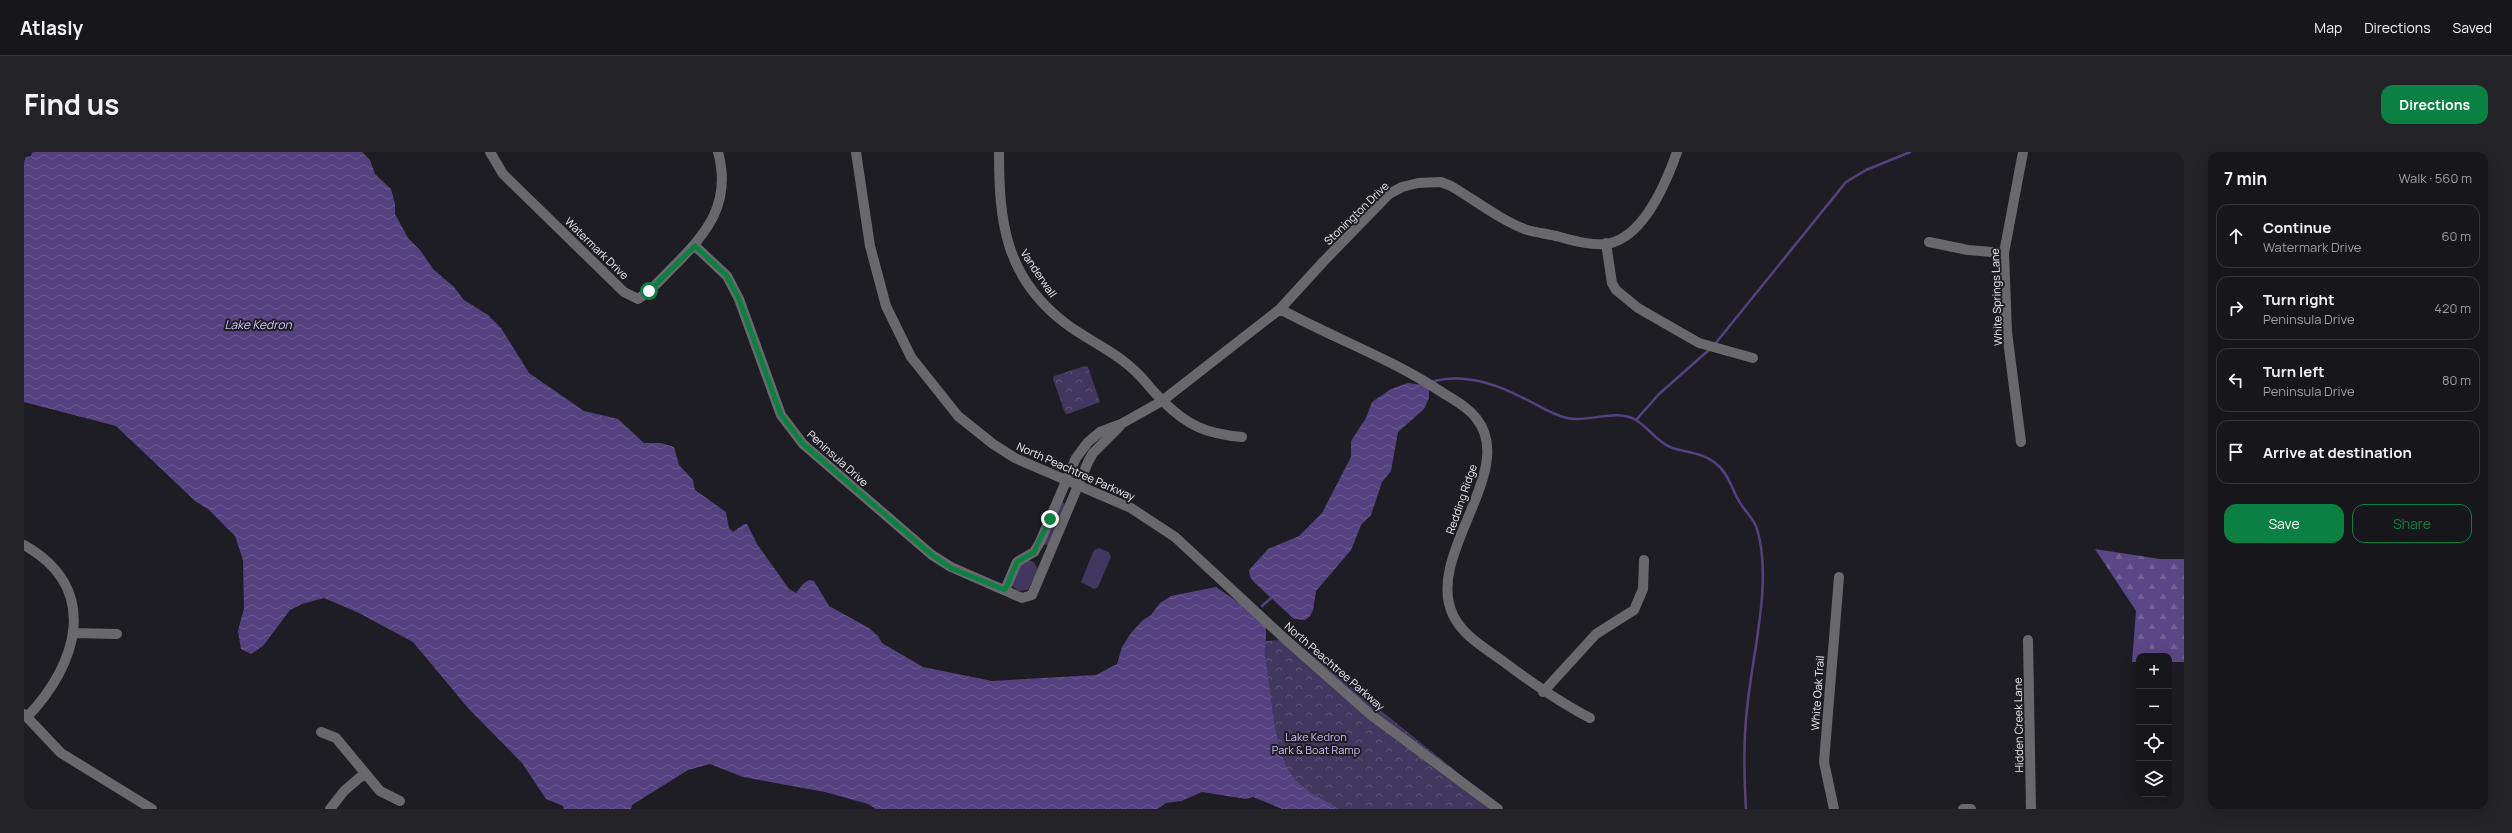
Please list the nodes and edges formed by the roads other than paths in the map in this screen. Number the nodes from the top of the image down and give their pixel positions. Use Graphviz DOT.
graph roads {
  1 [pos="490,152"];
  2 [pos="718,152"];
  3 [pos="856,152"];
  4 [pos="999,152"];
  5 [pos="1676,152"];
  6 [pos="2023,152"];
  7 [pos="1929,242"];
  8 [pos="1606,244"];
  9 [pos="695,246"];
  10 [pos="2004,253"];
  11 [pos="1280,309"];
  12 [pos="1753,358"];
  13 [pos="1162,401"];
  14 [pos="1121,424"];
  15 [pos="1242,437"];
  16 [pos="2021,442"];
  17 [pos="1066,481"];
  18 [pos="1079,486"];
  19 [pos="24,545"];
  20 [pos="1036,549"];
  21 [pos="1049,555"];
  22 [pos="1644,560"];
  23 [pos="1839,577"];
  24 [pos="1005,590"];
  25 [pos="74,633"];
  26 [pos="117,634"];
  27 [pos="2028,640"];
  28 [pos="1543,692"];
  29 [pos="26,715"];
  30 [pos="1590,718"];
  31 [pos="321,732"];
  32 [pos="365,772"];
  33 [pos="400,801"];
  34 [pos="152,809"];
  35 [pos="330,809"];
  36 [pos="1498,809"];
  37 [pos="1834,809"];
  38 [pos="1963,809"];
  39 [pos="1971,809"];
  40 [pos="2031,809"];
  1 -- 9 [label="street, Watermark Drive"];
  2 -- 9 [label="street, Watermark Drive"];
  3 -- 17 [label="street, North Peachtree Parkway"];
  4 -- 13 [label="street, Vanderwall"];
  5 -- 8 [label="street, Stonington Drive"];
  6 -- 10 [label="street, White Springs Lane"];
  7 -- 10 [label="street"];
  8 -- 11 [label="street, Stonington Drive"];
  8 -- 12 [label="street"];
  9 -- 24 [label="street, Peninsula Drive"];
  10 -- 16 [label="street, White Springs Lane"];
  11 -- 13 [label="street, Stonington Drive"];
  11 -- 28 [label="street, Redding Ridge"];
  13 -- 14 [label="street, Stonington Drive"];
  13 -- 15 [label="street, Vanderwall"];
  14 -- 17 [label="street, Stonington Drive"];
  14 -- 18 [label="street, Stonington Drive"];
  17 -- 18 [label="street, North Peachtree Parkway"];
  17 -- 20 [label="street"];
  18 -- 21 [label="street, Peninsula Drive"];
  18 -- 36 [label="street, North Peachtree Parkway"];
  19 -- 25 [label="street"];
  20 -- 21 [label="street"];
  20 -- 24 [label="street"];
  21 -- 24 [label="street, Peninsula Drive"];
  22 -- 28 [label="street"];
  23 -- 37 [label="street, White Oak Trail"];
  25 -- 26 [label="street"];
  25 -- 29 [label="street"];
  27 -- 40 [label="street, Hidden Creek Lane"];
  28 -- 30 [label="street, Redding Ridge"];
  29 -- 34 [label="street"];
  31 -- 32 [label="street"];
  32 -- 33 [label="street"];
  32 -- 35 [label="street"];
  38 -- 39 [label="street"];
}
